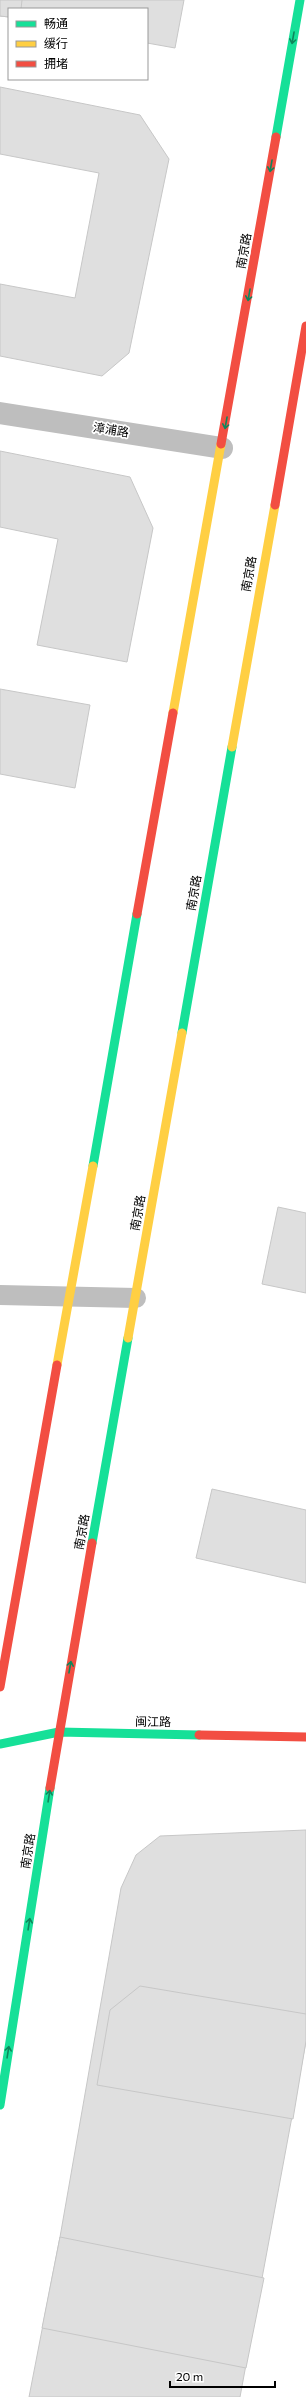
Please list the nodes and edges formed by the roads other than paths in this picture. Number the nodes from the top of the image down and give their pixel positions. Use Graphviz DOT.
graph roads {
  1 [pos="300,0"];
  2 [pos="306,326"];
  3 [pos="0,413"];
  4 [pos="222,448"];
  5 [pos="0,1295"];
  6 [pos="71,1296"];
  7 [pos="136,1298"];
  8 [pos="0,1687"];
  9 [pos="59,1732"];
  10 [pos="306,1737"];
  11 [pos="0,1744"];
  12 [pos="0,2105"];
  1 -- 4 [label="main road, 南京路, one-way"];
  2 -- 7 [label="main road, 南京路"];
  3 -- 4 [label="street, 漳浦路"];
  4 -- 6 [label="main road, 南京路"];
  5 -- 6 [label="lane"];
  6 -- 7 [label="lane"];
  6 -- 8 [label="main road, 南京路"];
  9 -- 7 [label="main road, 南京路, one-way"];
  9 -- 10 [label="main road, 闽江路"];
  9 -- 11 [label="main road, 闽江路"];
  12 -- 9 [label="main road, 南京路, one-way"];
}
